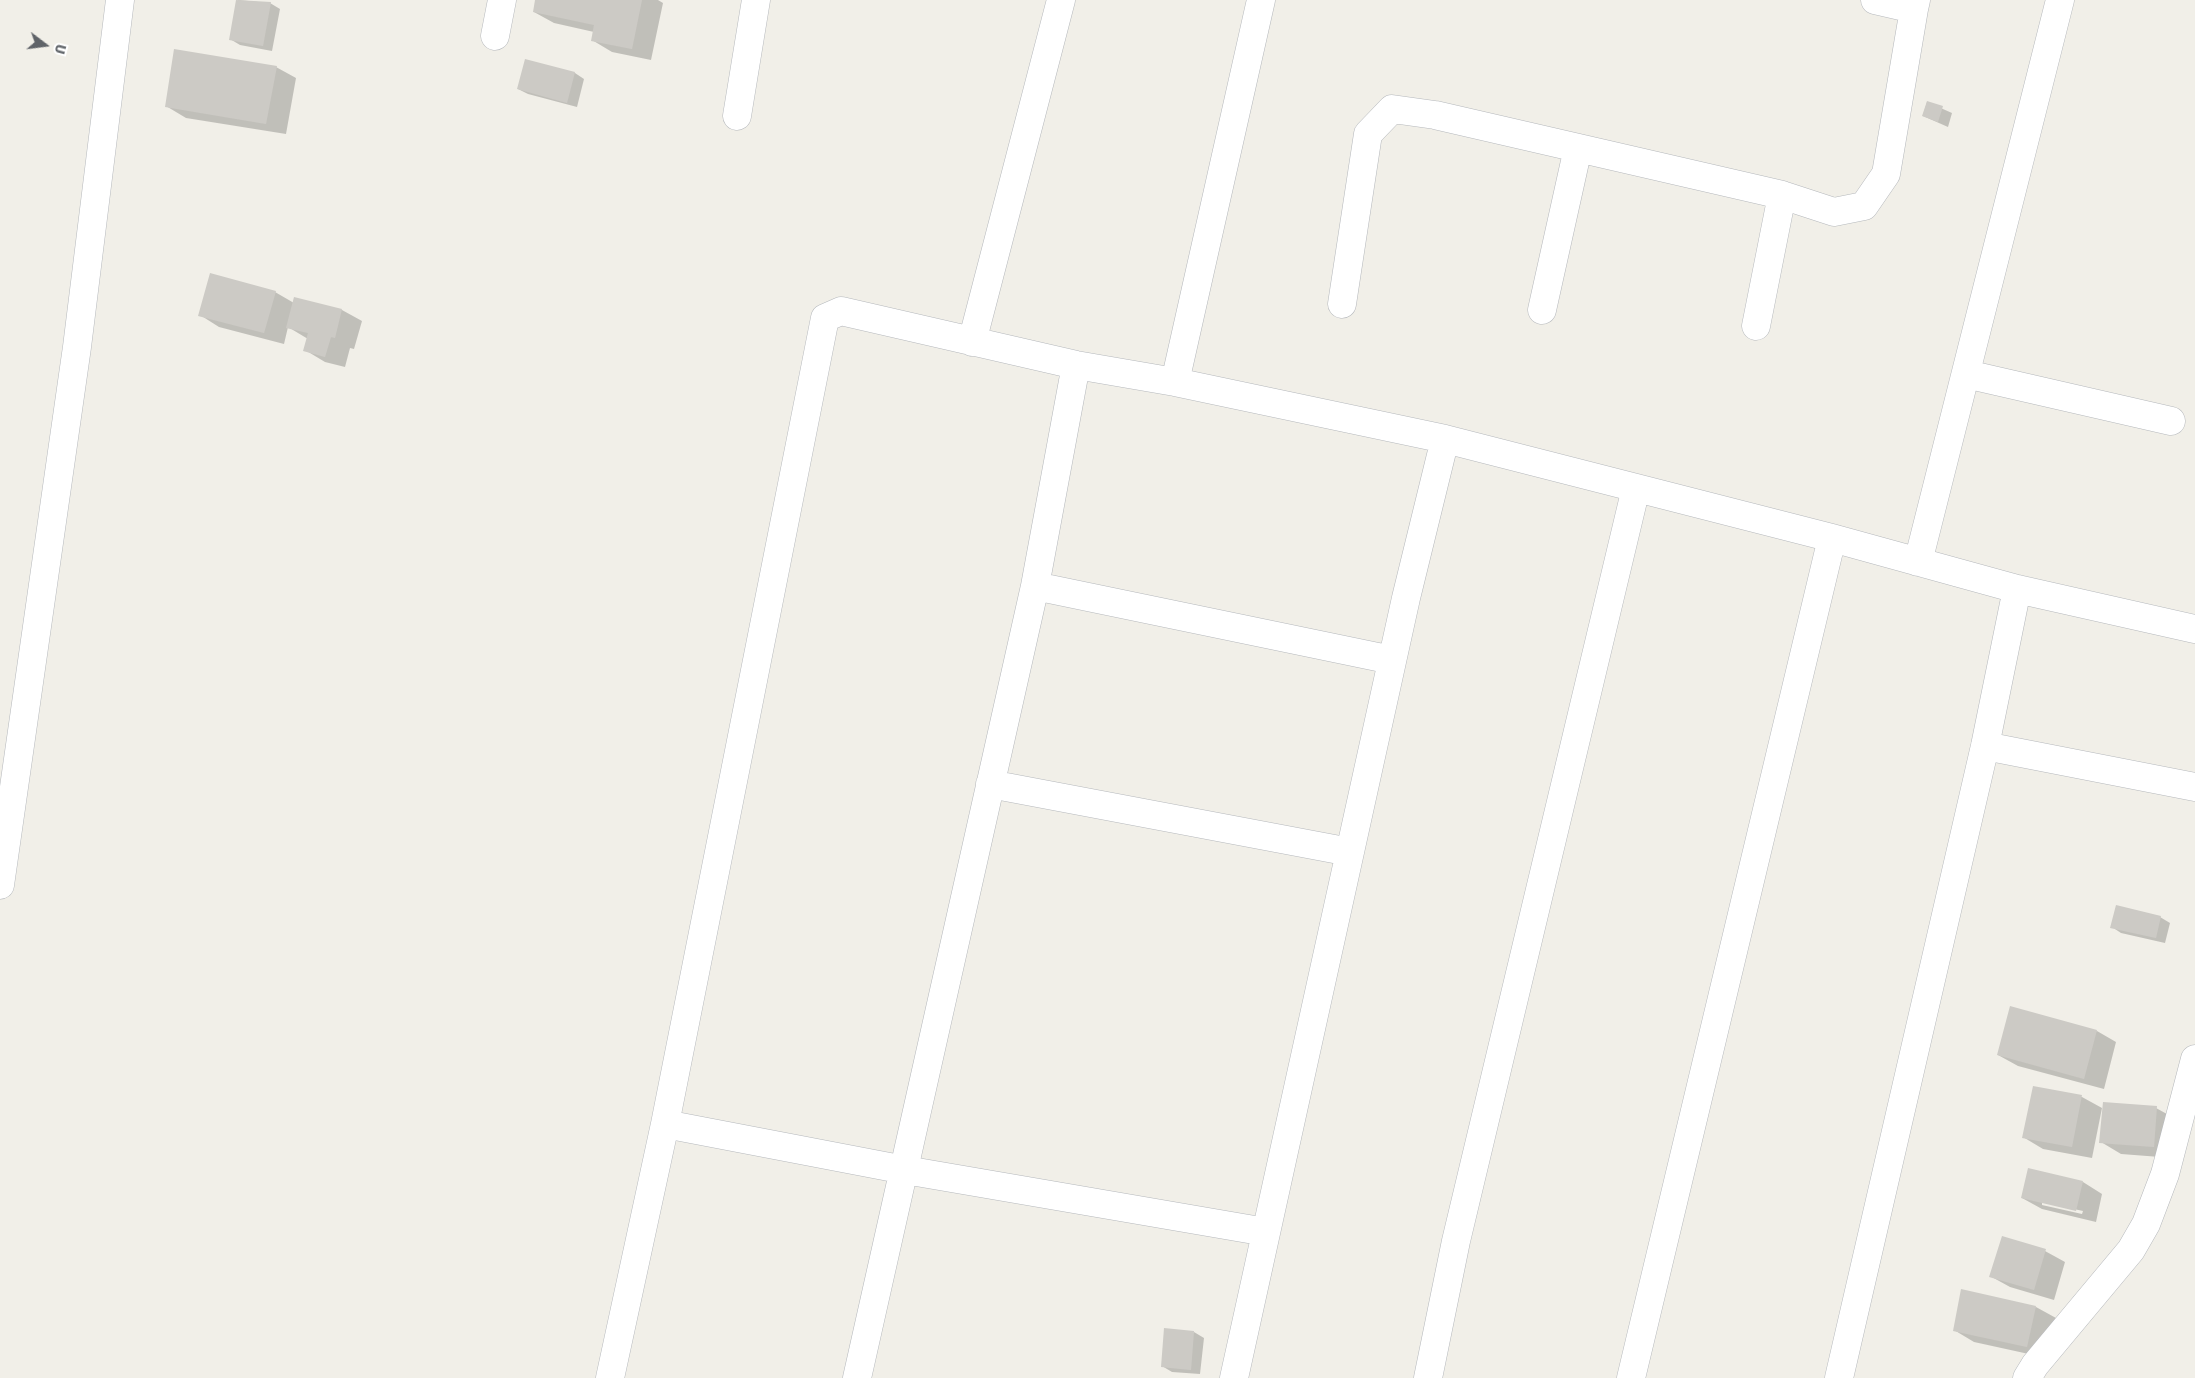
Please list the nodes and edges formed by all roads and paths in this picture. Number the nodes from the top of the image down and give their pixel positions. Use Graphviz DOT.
graph roads {
  1 [pos="120,0"];
  2 [pos="502,0"];
  3 [pos="756,0"];
  4 [pos="1061,0"];
  5 [pos="1261,0"];
  6 [pos="1875,0"];
  7 [pos="2060,0"];
  8 [pos="1915,5"];
  9 [pos="496,36"];
  10 [pos="737,116"];
  11 [pos="1578,148"];
  12 [pos="1782,195"];
  13 [pos="1342,304"];
  14 [pos="1542,310"];
  15 [pos="1756,326"];
  16 [pos="972,342"];
  17 [pos="1076,365"];
  18 [pos="1966,374"];
  19 [pos="1175,382"];
  20 [pos="2171,420"];
  21 [pos="1445,439"];
  22 [pos="1636,488"];
  23 [pos="1832,538"];
  24 [pos="1918,562"];
  25 [pos="1035,586"];
  26 [pos="2017,589"];
  27 [pos="2195,629"];
  28 [pos="1392,660"];
  29 [pos="1985,746"];
  30 [pos="990,784"];
  31 [pos="2195,787"];
  32 [pos="1350,852"];
  33 [pos="0,885"];
  34 [pos="2195,1059"];
  35 [pos="666,1124"];
  36 [pos="905,1170"];
  37 [pos="1266,1232"];
  38 [pos="610,1378"];
  39 [pos="857,1378"];
  40 [pos="1234,1378"];
  41 [pos="1428,1378"];
  42 [pos="1631,1378"];
  43 [pos="1839,1378"];
  44 [pos="2027,1378"];
  1 -- 33 [label="street"];
  2 -- 9 [label="street"];
  3 -- 10 [label="street"];
  4 -- 16 [label="street"];
  5 -- 19 [label="street"];
  6 -- 8 [label="street"];
  7 -- 18 [label="street"];
  8 -- 12 [label="street"];
  11 -- 12 [label="street"];
  11 -- 13 [label="street"];
  11 -- 14 [label="street"];
  12 -- 15 [label="street"];
  16 -- 17 [label="street"];
  16 -- 35 [label="street"];
  17 -- 19 [label="street"];
  17 -- 25 [label="street"];
  18 -- 20 [label="street"];
  18 -- 24 [label="street"];
  19 -- 21 [label="street"];
  21 -- 22 [label="street"];
  21 -- 28 [label="street"];
  22 -- 23 [label="street"];
  22 -- 41 [label="street"];
  23 -- 24 [label="street"];
  23 -- 42 [label="street"];
  24 -- 26 [label="street"];
  25 -- 28 [label="street"];
  25 -- 30 [label="street"];
  26 -- 27 [label="street"];
  26 -- 29 [label="street"];
  28 -- 32 [label="street"];
  29 -- 31 [label="street"];
  29 -- 43 [label="street"];
  30 -- 32 [label="street"];
  30 -- 36 [label="street"];
  32 -- 37 [label="street"];
  34 -- 44 [label="street"];
  35 -- 36 [label="street"];
  35 -- 38 [label="street"];
  36 -- 37 [label="street"];
  36 -- 39 [label="street"];
  37 -- 40 [label="street"];
}
